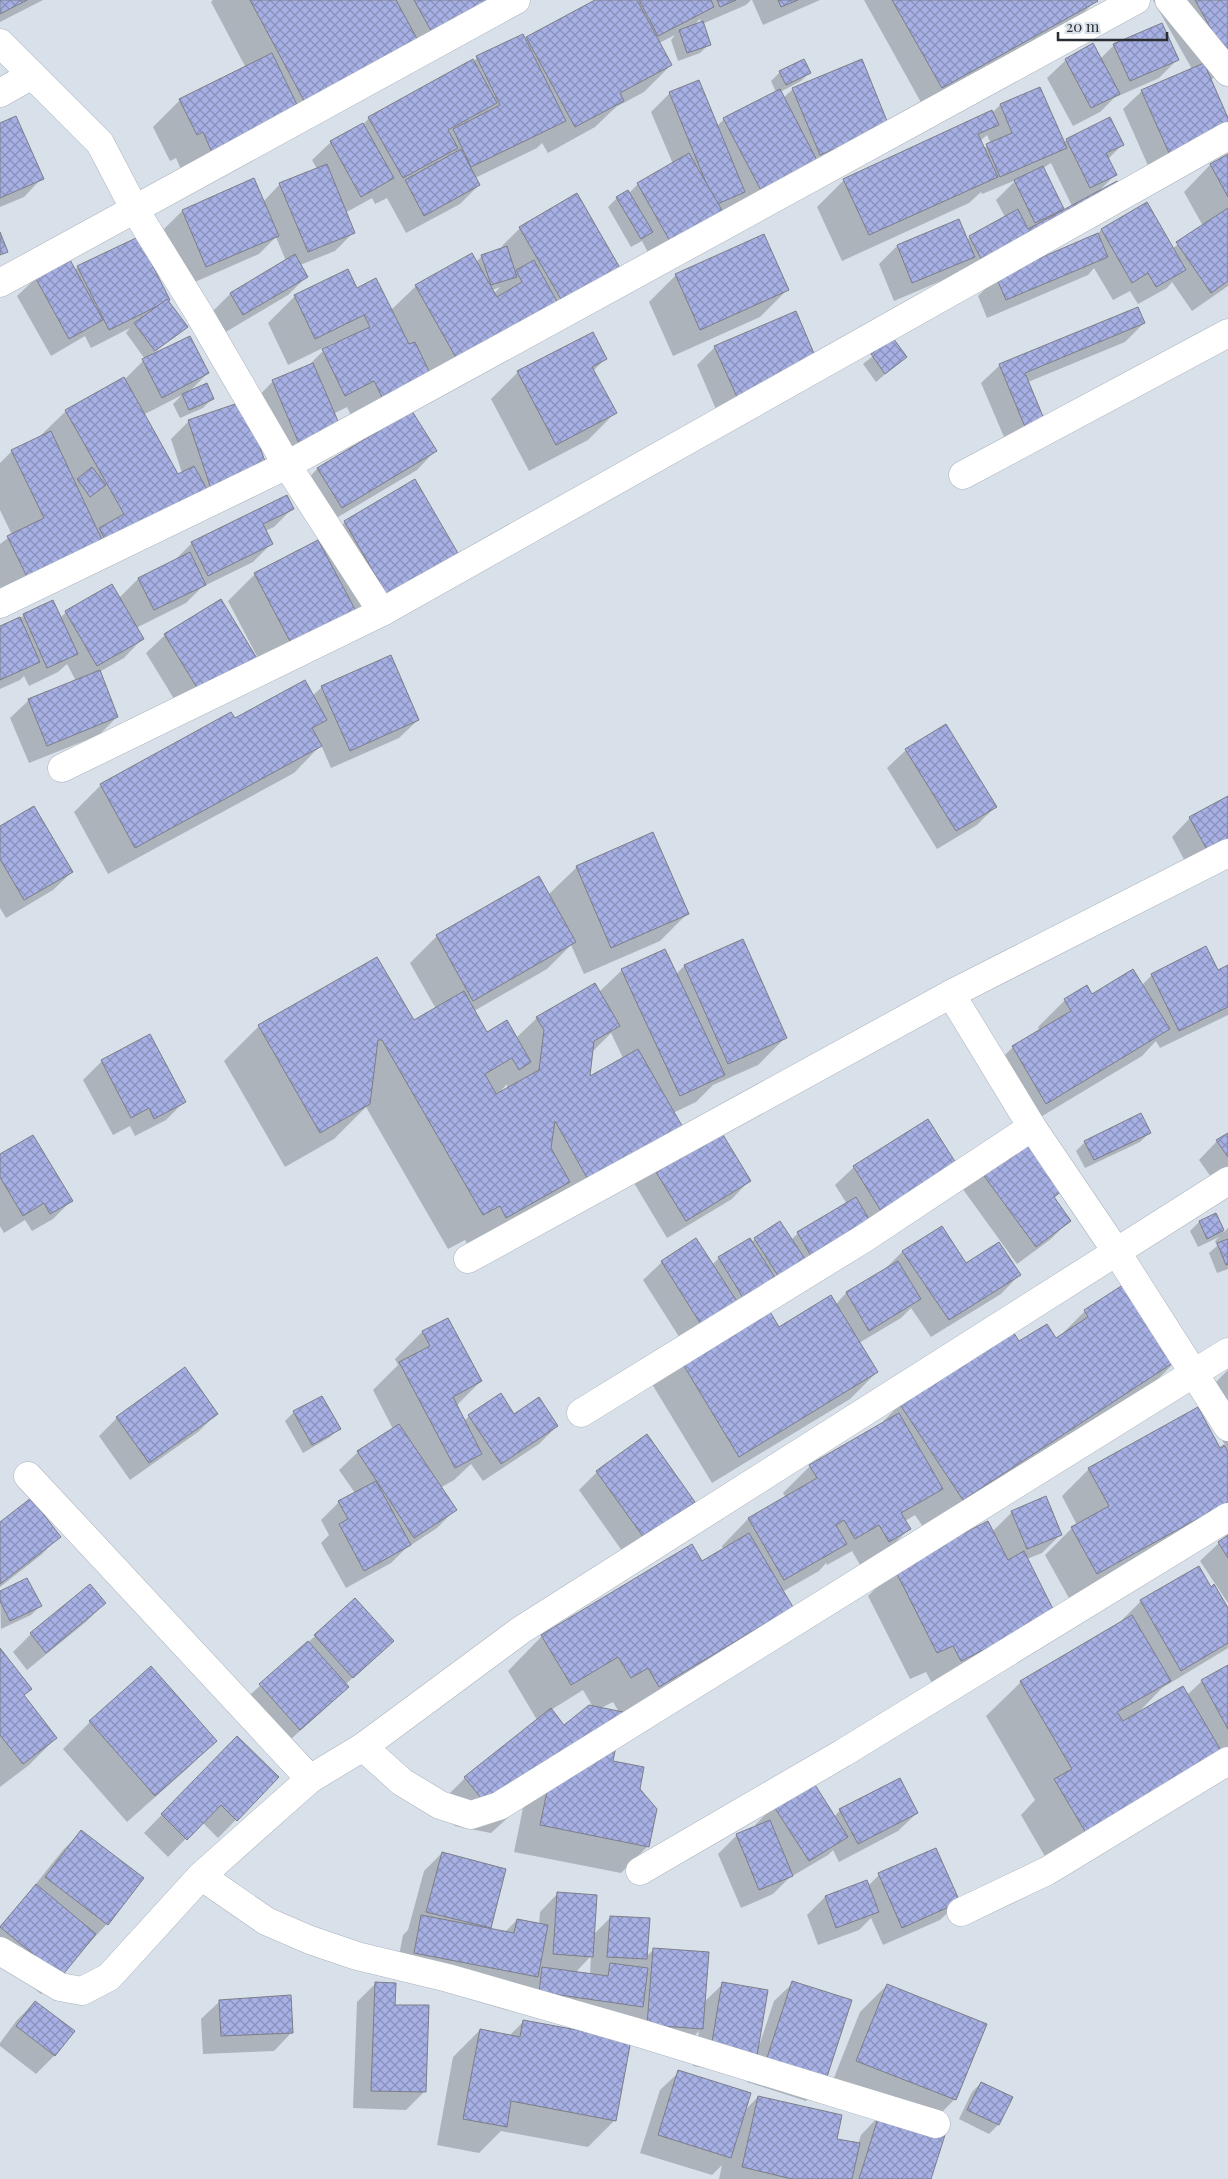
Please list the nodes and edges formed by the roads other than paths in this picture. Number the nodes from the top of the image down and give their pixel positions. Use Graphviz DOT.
graph roads {
  1 [pos="516,0"];
  2 [pos="1136,0"];
  3 [pos="1169,0"];
  4 [pos="0,43"];
  5 [pos="1227,67"];
  6 [pos="32,75"];
  7 [pos="0,92"];
  8 [pos="1228,136"];
  9 [pos="135,210"];
  10 [pos="0,283"];
  11 [pos="1228,333"];
  12 [pos="287,465"];
  13 [pos="964,475"];
  14 [pos="0,604"];
  15 [pos="382,612"];
  16 [pos="62,768"];
  17 [pos="1228,853"];
  18 [pos="951,994"];
  19 [pos="1032,1127"];
  20 [pos="1228,1180"];
  21 [pos="1116,1251"];
  22 [pos="468,1258"];
  23 [pos="1228,1352"];
  24 [pos="1194,1374"];
  25 [pos="581,1413"];
  26 [pos="1228,1427"];
  27 [pos="28,1476"];
  28 [pos="1228,1517"];
  29 [pos="363,1747"];
  30 [pos="1228,1761"];
  31 [pos="310,1779"];
  32 [pos="640,1871"];
  33 [pos="201,1876"];
  34 [pos="961,1912"];
  35 [pos="0,1952"];
  36 [pos="936,2124"];
  1 -- 9 [label="street"];
  2 -- 12 [label="street"];
  3 -- 5 [label="street"];
  4 -- 6 [label="street"];
  6 -- 7 [label="street"];
  6 -- 9 [label="street"];
  8 -- 15 [label="street"];
  9 -- 10 [label="street"];
  9 -- 12 [label="street"];
  11 -- 13 [label="street"];
  12 -- 14 [label="street"];
  12 -- 15 [label="street"];
  15 -- 16 [label="street"];
  17 -- 18 [label="street"];
  18 -- 19 [label="street"];
  18 -- 22 [label="street"];
  19 -- 21 [label="street"];
  19 -- 25 [label="street"];
  20 -- 21 [label="street"];
  21 -- 24 [label="street"];
  21 -- 29 [label="street"];
  23 -- 24 [label="street"];
  24 -- 26 [label="street"];
  24 -- 29 [label="street"];
  27 -- 31 [label="street"];
  28 -- 32 [label="street"];
  29 -- 31 [label="street"];
  30 -- 34 [label="street"];
  31 -- 33 [label="street"];
  33 -- 35 [label="street"];
  33 -- 36 [label="street"];
}
